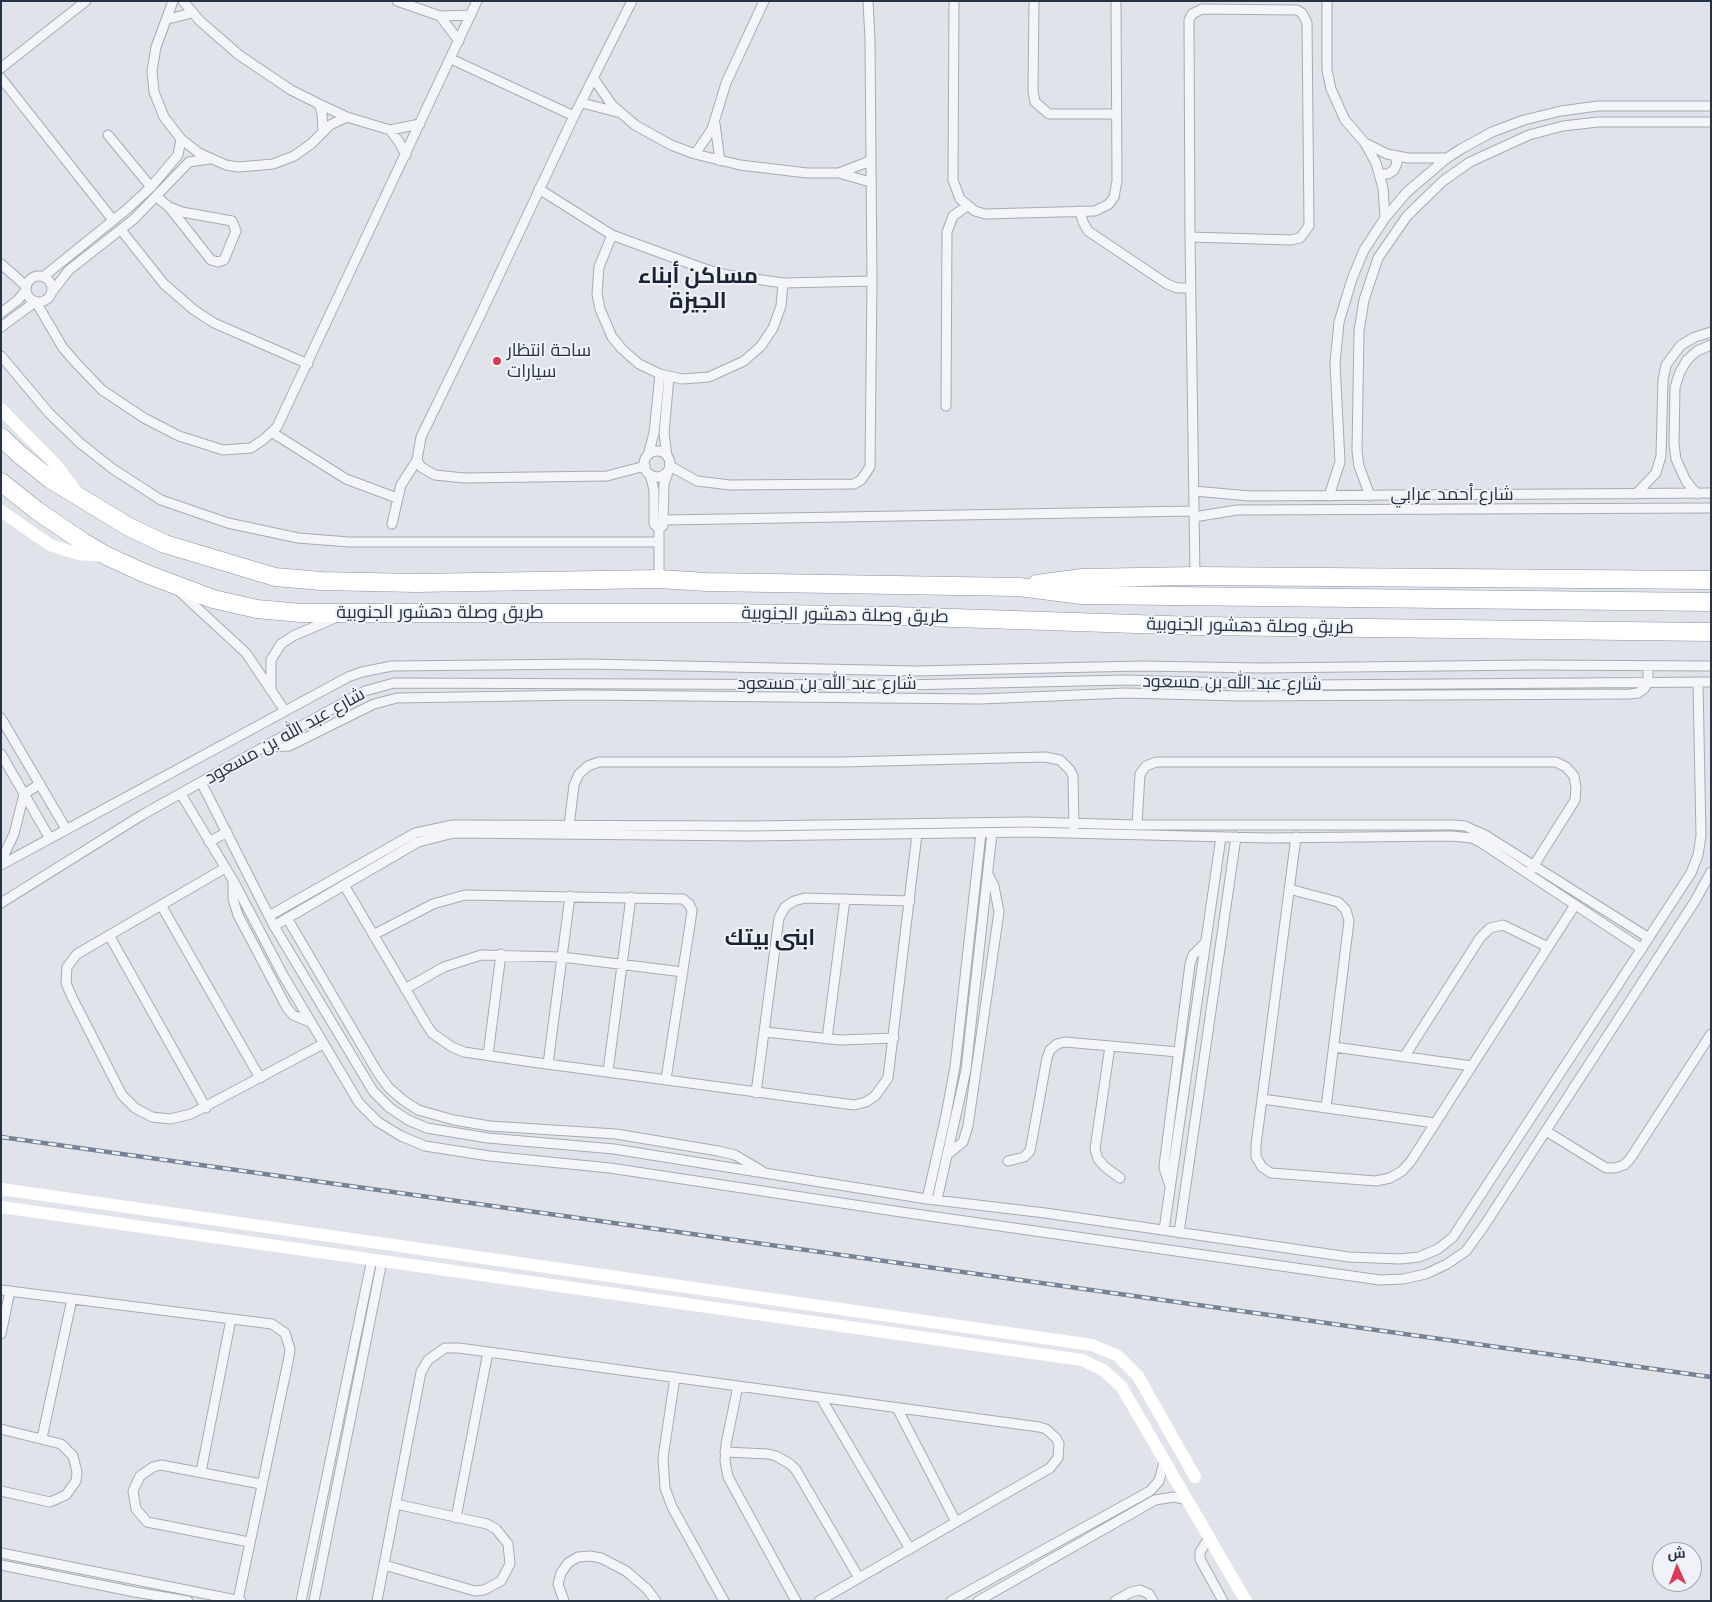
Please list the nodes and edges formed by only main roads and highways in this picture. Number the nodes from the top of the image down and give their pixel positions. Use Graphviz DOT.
graph roads {
  1 [pos="1,437"];
  2 [pos="1,482"];
  3 [pos="1711,580"];
  4 [pos="1019,587"];
  5 [pos="1711,602"];
  6 [pos="1711,632"];
  1 -- 4 [label="highway, طريق وصلة دهشور الجنوبية"];
  2 -- 6 [label="highway, طريق وصلة دهشور الجنوبية"];
  3 -- 4 [label="highway"];
  4 -- 5 [label="highway, طريق وصلة دهشور الجنوبية"];
}
